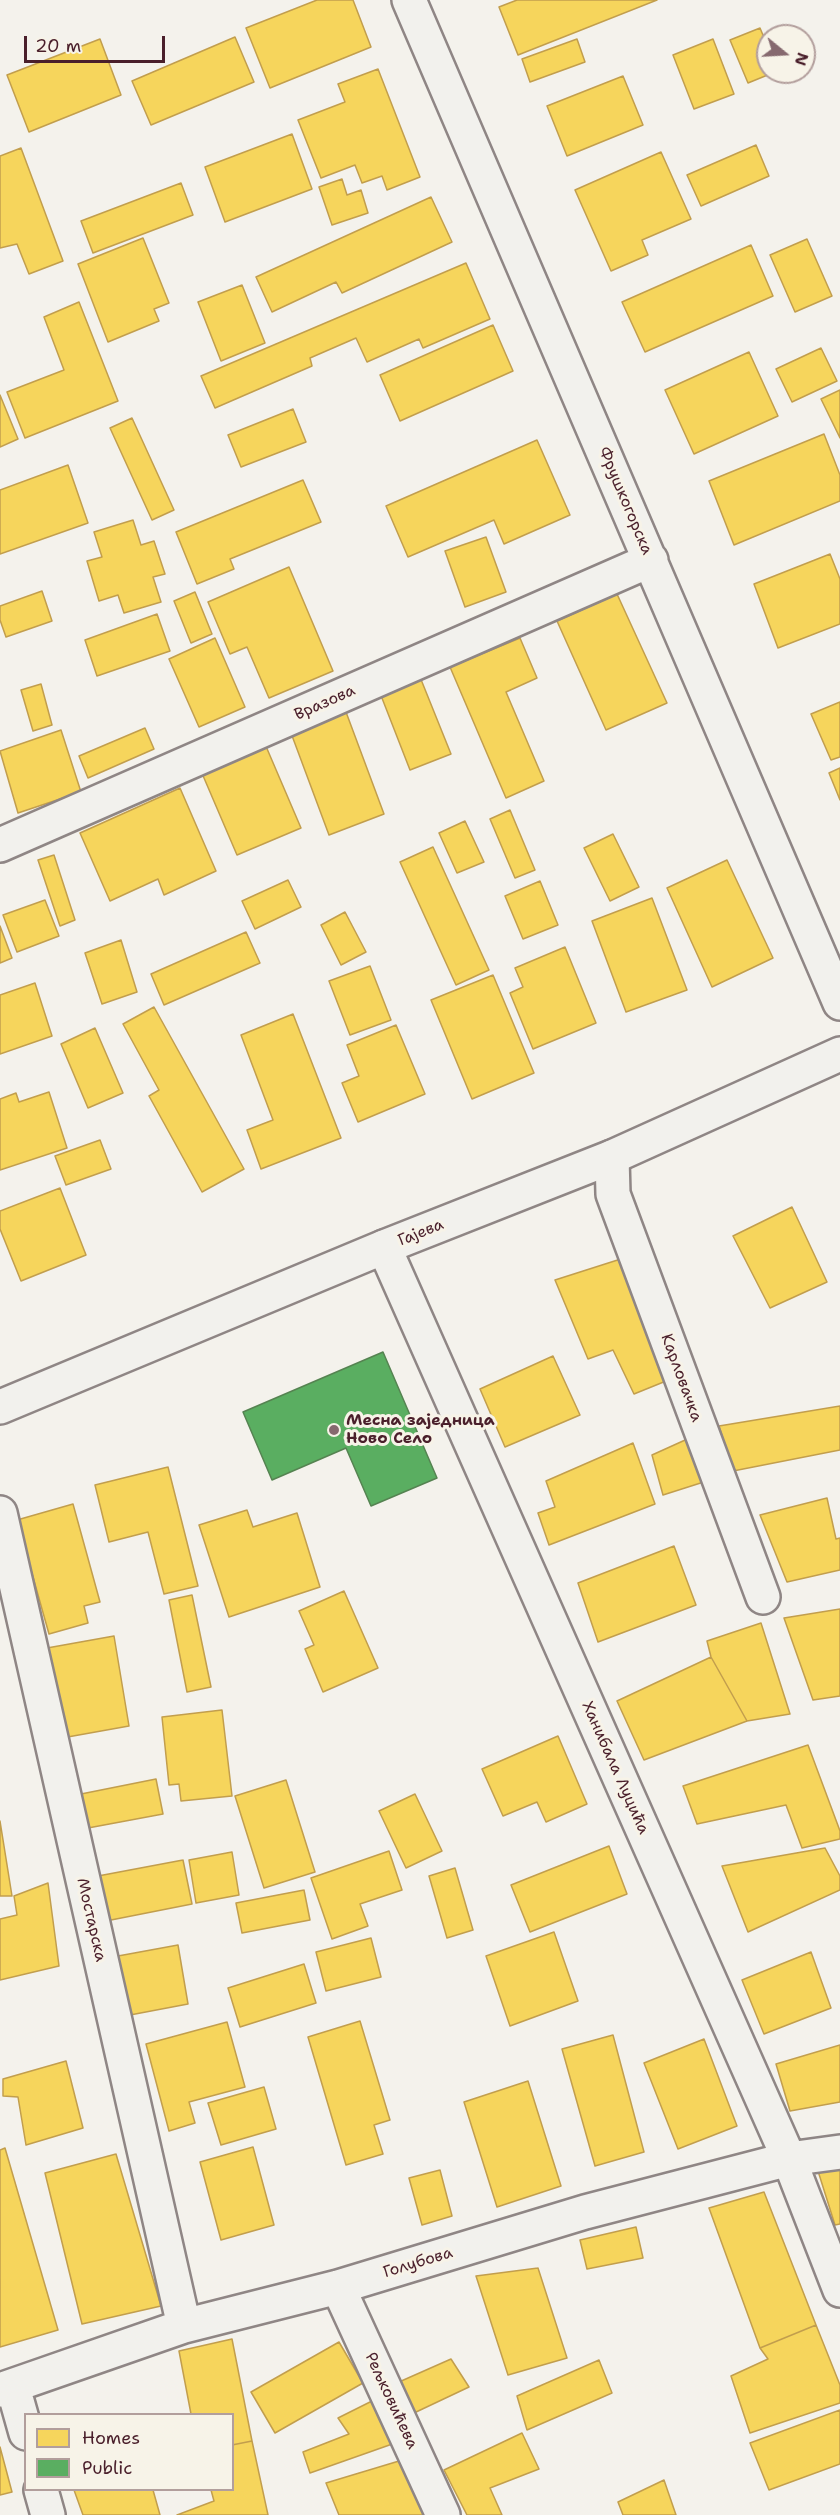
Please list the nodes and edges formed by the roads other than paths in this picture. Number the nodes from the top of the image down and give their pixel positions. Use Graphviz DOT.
graph roads {
  1 [pos="409,0"];
  2 [pos="651,560"];
  3 [pos="0,845"];
  4 [pos="840,1003"];
  5 [pos="840,1054"];
  6 [pos="612,1157"];
  7 [pos="384,1247"];
  8 [pos="0,1407"];
  9 [pos="0,1513"];
  10 [pos="763,1597"];
  11 [pos="840,2152"];
  12 [pos="789,2159"];
  13 [pos="338,2287"];
  14 [pos="840,2290"];
  15 [pos="184,2326"];
  16 [pos="7,2388"];
  17 [pos="24,2428"];
  18 [pos="41,2491"];
  19 [pos="48,2515"];
  20 [pos="443,2515"];
  1 -- 2 [label="street, Фрушкогорска"];
  2 -- 3 [label="street, Вразова"];
  2 -- 4 [label="street, Фрушкогорска"];
  5 -- 6 [label="street, Гајева"];
  6 -- 7 [label="street, Гајева"];
  6 -- 10 [label="street, Карловачка"];
  7 -- 8 [label="street, Гајева"];
  7 -- 12 [label="street, Ханибала Луцића"];
  9 -- 15 [label="street, Мостарска"];
  11 -- 12 [label="street, Голубова"];
  12 -- 13 [label="street, Голубова"];
  12 -- 14 [label="street, Ханибала Луцића"];
  13 -- 15 [label="street, Голубова"];
  13 -- 20 [label="street, Рељковићева"];
  15 -- 16 [label="street, Голубова"];
  16 -- 17 [label="street"];
  18 -- 19 [label="street"];
}
